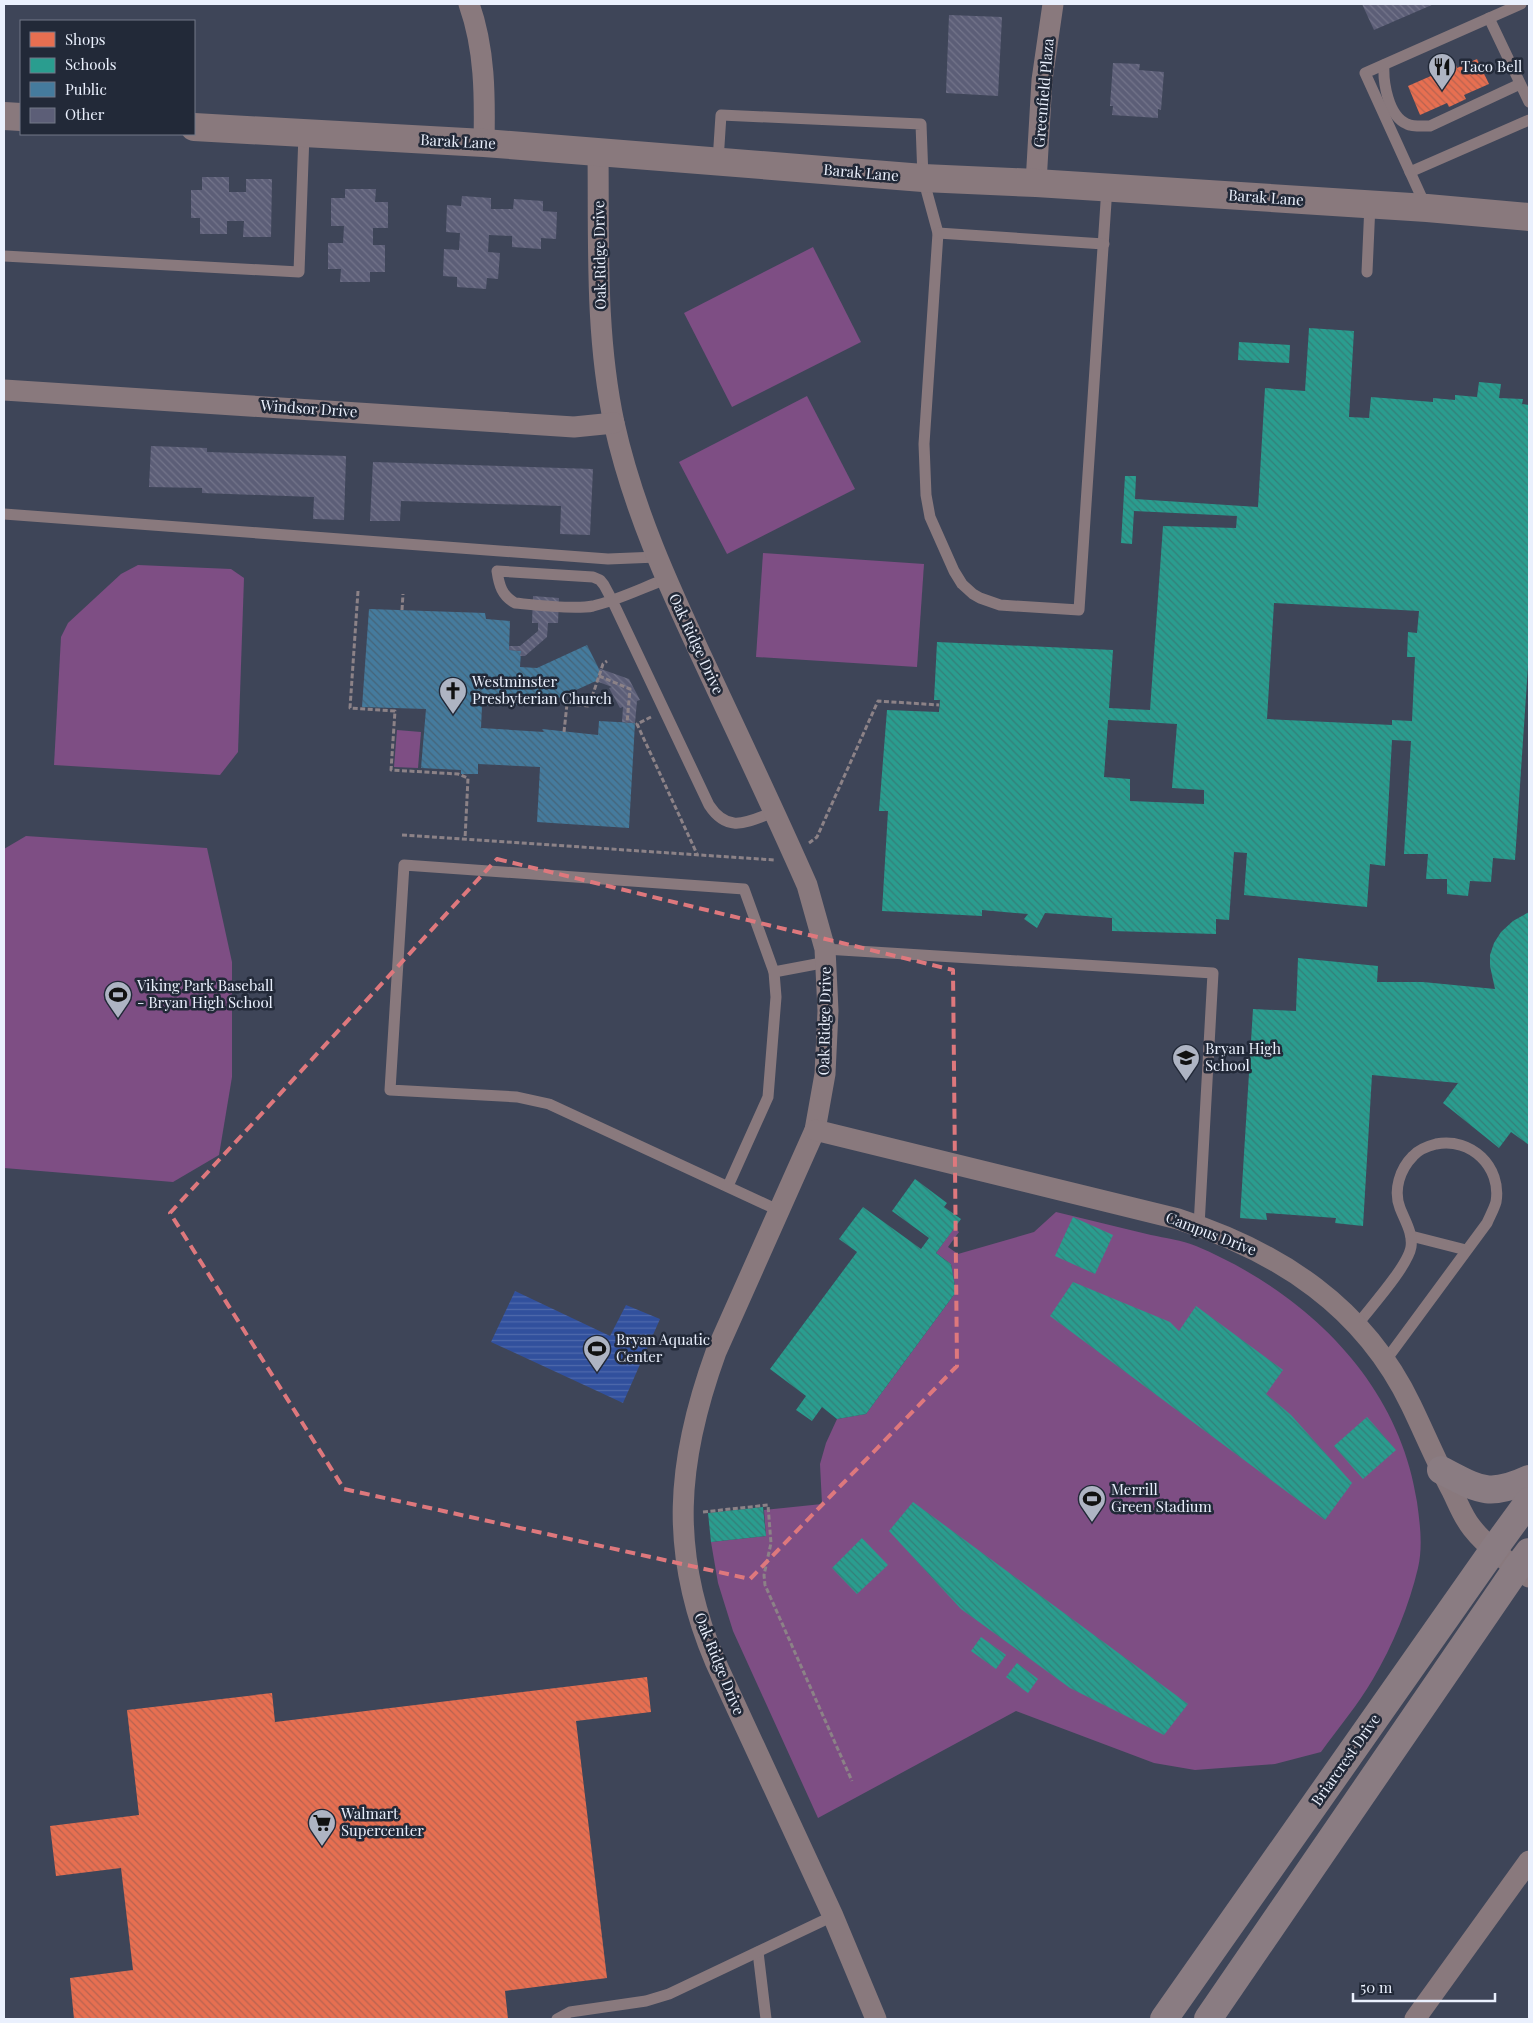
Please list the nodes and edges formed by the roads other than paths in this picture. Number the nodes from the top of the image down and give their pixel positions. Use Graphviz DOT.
graph roads {
  1 [pos="469,4"];
  2 [pos="1053,4"];
  3 [pos="1521,4"];
  4 [pos="1489,18"];
  5 [pos="1384,65"];
  6 [pos="1520,84"];
  7 [pos="1529,102"];
  8 [pos="4,116"];
  9 [pos="20,117"];
  10 [pos="1529,120"];
  11 [pos="195,128"];
  12 [pos="304,134"];
  13 [pos="484,143"];
  14 [pos="598,151"];
  15 [pos="718,161"];
  16 [pos="1410,172"];
  17 [pos="923,178"];
  18 [pos="1036,183"];
  19 [pos="1107,188"];
  20 [pos="1370,204"];
  21 [pos="1427,208"];
  22 [pos="1529,217"];
  23 [pos="938,233"];
  24 [pos="1104,244"];
  25 [pos="4,256"];
  26 [pos="1367,272"];
  27 [pos="4,390"];
  28 [pos="614,423"];
  29 [pos="4,514"];
  30 [pos="657,557"];
  31 [pos="666,579"];
  32 [pos="612,600"];
  33 [pos="774,812"];
  34 [pos="826,955"];
  35 [pos="774,972"];
  36 [pos="815,1130"];
  37 [pos="728,1186"];
  38 [pos="780,1211"];
  39 [pos="1198,1226"];
  40 [pos="1411,1236"];
  41 [pos="1466,1250"];
  42 [pos="1357,1325"];
  43 [pos="1386,1360"];
  44 [pos="1441,1470"];
  45 [pos="1529,1479"];
  46 [pos="1529,1501"];
  47 [pos="1494,1549"];
  48 [pos="1525,1566"];
  49 [pos="1529,1861"];
  50 [pos="833,1916"];
  51 [pos="758,1952"];
  52 [pos="557,2019"];
  53 [pos="766,2019"];
  54 [pos="876,2019"];
  55 [pos="1164,2019"];
  56 [pos="1208,2019"];
  57 [pos="1415,2019"];
  1 -- 13 [label="street"];
  2 -- 18 [label="street, Greenfield Plaza"];
  3 -- 4 [label="lane"];
  4 -- 5 [label="lane"];
  4 -- 6 [label="lane"];
  5 -- 6 [label="lane"];
  5 -- 16 [label="lane"];
  6 -- 7 [label="lane"];
  8 -- 9 [label="street"];
  10 -- 16 [label="lane"];
  11 -- 12 [label="street, Barak Lane"];
  12 -- 13 [label="street, Barak Lane"];
  12 -- 25 [label="lane"];
  13 -- 14 [label="street, Barak Lane"];
  14 -- 15 [label="street, Barak Lane"];
  14 -- 28 [label="street, Oak Ridge Drive"];
  15 -- 17 [label="street, Barak Lane"];
  15 -- 17 [label="lane"];
  16 -- 21 [label="lane"];
  17 -- 18 [label="street, Barak Lane"];
  17 -- 23 [label="lane"];
  18 -- 19 [label="street, Barak Lane"];
  19 -- 20 [label="street, Barak Lane"];
  19 -- 24 [label="lane"];
  20 -- 21 [label="street, Barak Lane"];
  20 -- 26 [label="lane"];
  21 -- 22 [label="street, Barak Lane"];
  23 -- 24 [label="lane"];
  23 -- 24 [label="lane"];
  27 -- 28 [label="street, Windsor Drive"];
  28 -- 30 [label="street, Oak Ridge Drive"];
  29 -- 30 [label="lane"];
  30 -- 31 [label="street, Oak Ridge Drive"];
  31 -- 32 [label="lane"];
  31 -- 33 [label="street, Oak Ridge Drive"];
  32 -- 32 [label="lane"];
  32 -- 33 [label="lane"];
  33 -- 34 [label="street, Oak Ridge Drive"];
  34 -- 35 [label="lane"];
  34 -- 36 [label="street, Oak Ridge Drive"];
  34 -- 39 [label="lane"];
  35 -- 37 [label="lane"];
  35 -- 37 [label="lane"];
  36 -- 38 [label="street, Oak Ridge Drive"];
  36 -- 39 [label="street, Campus Drive"];
  37 -- 38 [label="lane"];
  38 -- 50 [label="street, Oak Ridge Drive"];
  39 -- 42 [label="street, Campus Drive"];
  40 -- 41 [label="lane"];
  40 -- 41 [label="lane"];
  40 -- 42 [label="lane"];
  41 -- 43 [label="lane"];
  42 -- 43 [label="street, Campus Drive"];
  43 -- 44 [label="street, Campus Drive"];
  44 -- 45 [label="main road"];
  44 -- 47 [label="street, Campus Drive"];
  46 -- 47 [label="main road, Briarcrest Drive"];
  47 -- 48 [label="street, Campus Drive"];
  47 -- 55 [label="main road, Briarcrest Drive"];
  48 -- 56 [label="main road"];
  49 -- 57 [label="street"];
  50 -- 51 [label="lane"];
  50 -- 54 [label="street, Oak Ridge Drive"];
  51 -- 52 [label="lane"];
  51 -- 53 [label="lane"];
}
